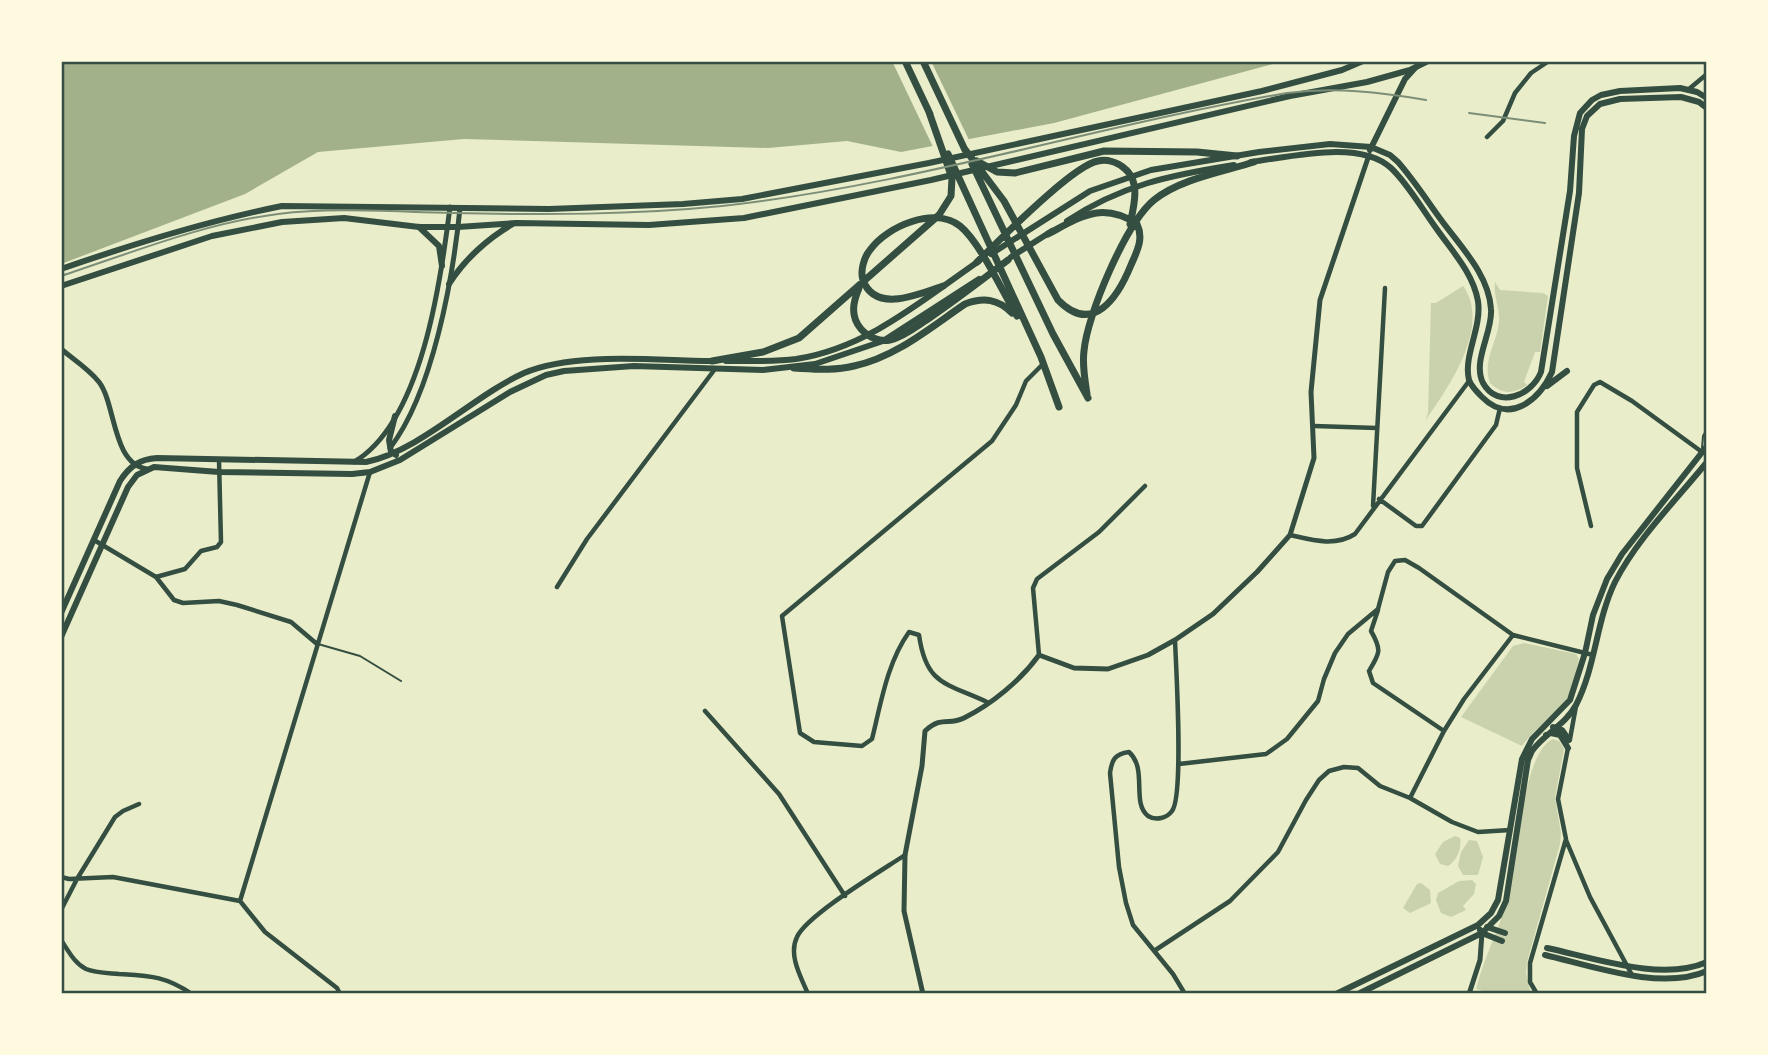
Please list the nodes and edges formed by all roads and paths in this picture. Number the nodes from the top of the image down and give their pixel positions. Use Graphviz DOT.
graph roads {
  1 [pos="905,61"];
  2 [pos="923,61"];
  3 [pos="1363,61"];
  4 [pos="1421,61"];
  5 [pos="1428,61"];
  6 [pos="1549,61"];
  7 [pos="1707,74"];
  8 [pos="1689,89"];
  9 [pos="1707,98"];
  10 [pos="1707,108"];
  11 [pos="929,112"];
  12 [pos="1487,137"];
  13 [pos="1371,146"];
  14 [pos="964,148"];
  15 [pos="1369,155"];
  16 [pos="1237,156"];
  17 [pos="1254,162"];
  18 [pos="1134,175"];
  19 [pos="1123,190"];
  20 [pos="450,207"];
  21 [pos="460,208"];
  22 [pos="516,223"];
  23 [pos="448,226"];
  24 [pos="419,227"];
  25 [pos="458,227"];
  26 [pos="1128,232"];
  27 [pos="1048,234"];
  28 [pos="1007,260"];
  29 [pos="977,262"];
  30 [pos="442,265"];
  31 [pos="61,269"];
  32 [pos="449,284"];
  33 [pos="61,286"];
  34 [pos="943,286"];
  35 [pos="859,287"];
  36 [pos="1385,288"];
  37 [pos="1020,320"];
  38 [pos="1032,339"];
  39 [pos="61,349"];
  40 [pos="1042,360"];
  41 [pos="714,365"];
  42 [pos="794,368"];
  43 [pos="1567,371"];
  44 [pos="1541,372"];
  45 [pos="1552,372"];
  46 [pos="1469,381"];
  47 [pos="1545,387"];
  48 [pos="1059,407"];
  49 [pos="1500,408"];
  50 [pos="396,416"];
  51 [pos="1314,426"];
  52 [pos="1377,428"];
  53 [pos="1707,429"];
  54 [pos="1704,449"];
  55 [pos="416,451"];
  56 [pos="391,452"];
  57 [pos="380,459"];
  58 [pos="219,460"];
  59 [pos="1707,462"];
  60 [pos="351,463"];
  61 [pos="134,464"];
  62 [pos="147,469"];
  63 [pos="219,472"];
  64 [pos="370,472"];
  65 [pos="1145,486"];
  66 [pos="1379,499"];
  67 [pos="1373,507"];
  68 [pos="1591,526"];
  69 [pos="1290,536"];
  70 [pos="94,540"];
  71 [pos="103,545"];
  72 [pos="156,577"];
  73 [pos="557,587"];
  74 [pos="1378,609"];
  75 [pos="61,613"];
  76 [pos="1513,635"];
  77 [pos="61,637"];
  78 [pos="1175,640"];
  79 [pos="317,644"];
  80 [pos="1585,653"];
  81 [pos="1039,655"];
  82 [pos="1593,655"];
  83 [pos="401,681"];
  84 [pos="987,702"];
  85 [pos="1574,702"];
  86 [pos="705,711"];
  87 [pos="1555,727"];
  88 [pos="1444,732"];
  89 [pos="1543,734"];
  90 [pos="1568,744"];
  91 [pos="1179,764"];
  92 [pos="1410,798"];
  93 [pos="139,804"];
  94 [pos="1510,830"];
  95 [pos="1566,839"];
  96 [pos="905,855"];
  97 [pos="61,877"];
  98 [pos="77,879"];
  99 [pos="845,896"];
  100 [pos="240,901"];
  101 [pos="61,910"];
  102 [pos="1478,925"];
  103 [pos="1488,928"];
  104 [pos="1482,933"];
  105 [pos="1505,933"];
  106 [pos="61,940"];
  107 [pos="1502,941"];
  108 [pos="1547,947"];
  109 [pos="1154,951"];
  110 [pos="1545,955"];
  111 [pos="1707,962"];
  112 [pos="1628,965"];
  113 [pos="1707,971"];
  114 [pos="1632,975"];
  115 [pos="192,994"];
  116 [pos="340,994"];
  117 [pos="808,994"];
  118 [pos="923,994"];
  119 [pos="1185,994"];
  120 [pos="1335,994"];
  121 [pos="1358,994"];
  122 [pos="1469,994"];
  123 [pos="1536,994"];
  1 -- 11 [label="highway"];
  2 -- 14 [label="highway"];
  3 -- 21 [label="main road"];
  4 -- 13 [label="main road"];
  5 -- 22 [label="main road"];
  6 -- 12 [label="street"];
  7 -- 8 [label="street"];
  8 -- 9 [label="main road"];
  8 -- 44 [label="main road"];
  10 -- 45 [label="main road"];
  11 -- 35 [label="highway"];
  11 -- 38 [label="highway"];
  13 -- 15 [label="main road"];
  13 -- 16 [label="main road"];
  13 -- 44 [label="main road"];
  14 -- 16 [label="highway"];
  14 -- 26 [label="highway"];
  14 -- 27 [label="highway"];
  15 -- 17 [label="main road"];
  15 -- 46 [label="main road"];
  15 -- 51 [label="street"];
  16 -- 18 [label="main road"];
  17 -- 19 [label="main road"];
  17 -- 26 [label="highway"];
  18 -- 19 [label="main road"];
  18 -- 29 [label="main road"];
  19 -- 27 [label="main road"];
  20 -- 21 [label="main road"];
  20 -- 23 [label="street"];
  20 -- 31 [label="main road"];
  21 -- 25 [label="street"];
  22 -- 25 [label="main road"];
  22 -- 32 [label="main road"];
  23 -- 24 [label="main road"];
  23 -- 25 [label="main road"];
  23 -- 30 [label="street"];
  24 -- 30 [label="main road"];
  24 -- 33 [label="main road"];
  25 -- 32 [label="street"];
  26 -- 29 [label="highway"];
  27 -- 28 [label="main road"];
  28 -- 35 [label="highway"];
  28 -- 42 [label="main road"];
  29 -- 34 [label="main road"];
  30 -- 50 [label="street"];
  32 -- 56 [label="street"];
  34 -- 37 [label="highway"];
  34 -- 41 [label="main road"];
  35 -- 41 [label="highway"];
  36 -- 52 [label="street"];
  37 -- 38 [label="highway"];
  37 -- 42 [label="highway"];
  38 -- 40 [label="highway"];
  39 -- 61 [label="street"];
  40 -- 48 [label="highway"];
  40 -- 84 [label="street"];
  41 -- 42 [label="main road"];
  41 -- 55 [label="main road"];
  41 -- 56 [label="main road"];
  41 -- 73 [label="street"];
  43 -- 47 [label="main road"];
  44 -- 45 [label="main road"];
  45 -- 47 [label="main road"];
  46 -- 49 [label="main road"];
  46 -- 66 [label="street"];
  47 -- 49 [label="main road"];
  49 -- 66 [label="street"];
  50 -- 56 [label="main road"];
  50 -- 60 [label="street"];
  51 -- 52 [label="street"];
  51 -- 69 [label="street"];
  52 -- 67 [label="street"];
  53 -- 54 [label="lane"];
  54 -- 68 [label="street"];
  54 -- 80 [label="main road"];
  55 -- 56 [label="main road"];
  55 -- 64 [label="main road"];
  56 -- 57 [label="main road"];
  57 -- 60 [label="main road"];
  57 -- 64 [label="street"];
  58 -- 60 [label="main road"];
  58 -- 61 [label="main road"];
  58 -- 63 [label="street"];
  59 -- 82 [label="main road"];
  61 -- 62 [label="street"];
  61 -- 70 [label="main road"];
  62 -- 63 [label="main road"];
  62 -- 71 [label="main road"];
  63 -- 64 [label="main road"];
  63 -- 72 [label="street"];
  64 -- 79 [label="street"];
  65 -- 81 [label="street"];
  66 -- 67 [label="street"];
  67 -- 69 [label="street"];
  69 -- 78 [label="street"];
  70 -- 71 [label="street"];
  70 -- 75 [label="main road"];
  71 -- 72 [label="street"];
  71 -- 77 [label="main road"];
  72 -- 79 [label="street"];
  74 -- 76 [label="street"];
  74 -- 88 [label="street"];
  74 -- 91 [label="street"];
  76 -- 80 [label="street"];
  76 -- 88 [label="street"];
  78 -- 81 [label="street"];
  78 -- 91 [label="street"];
  79 -- 83 [label="lane"];
  79 -- 100 [label="street"];
  80 -- 82 [label="street"];
  80 -- 85 [label="main road"];
  81 -- 84 [label="street"];
  82 -- 85 [label="main road"];
  84 -- 96 [label="street"];
  85 -- 87 [label="main road"];
  85 -- 89 [label="main road"];
  85 -- 90 [label="street"];
  86 -- 99 [label="street"];
  87 -- 89 [label="main road"];
  87 -- 90 [label="main road"];
  88 -- 92 [label="street"];
  89 -- 90 [label="main road"];
  89 -- 94 [label="main road"];
  89 -- 103 [label="main road"];
  90 -- 95 [label="street"];
  91 -- 109 [label="street"];
  92 -- 94 [label="street"];
  92 -- 109 [label="street"];
  93 -- 98 [label="street"];
  94 -- 102 [label="main road"];
  95 -- 112 [label="street"];
  95 -- 123 [label="street"];
  96 -- 99 [label="street"];
  96 -- 118 [label="street"];
  97 -- 98 [label="street"];
  98 -- 100 [label="street"];
  98 -- 101 [label="street"];
  99 -- 117 [label="street"];
  100 -- 116 [label="street"];
  102 -- 103 [label="main road"];
  102 -- 104 [label="main road"];
  102 -- 120 [label="main road"];
  103 -- 104 [label="main road"];
  103 -- 105 [label="main road"];
  104 -- 107 [label="main road"];
  104 -- 121 [label="main road"];
  104 -- 122 [label="street"];
  106 -- 115 [label="street"];
  108 -- 112 [label="main road"];
  109 -- 119 [label="street"];
  110 -- 114 [label="main road"];
  111 -- 112 [label="main road"];
  112 -- 114 [label="street"];
  113 -- 114 [label="main road"];
}
